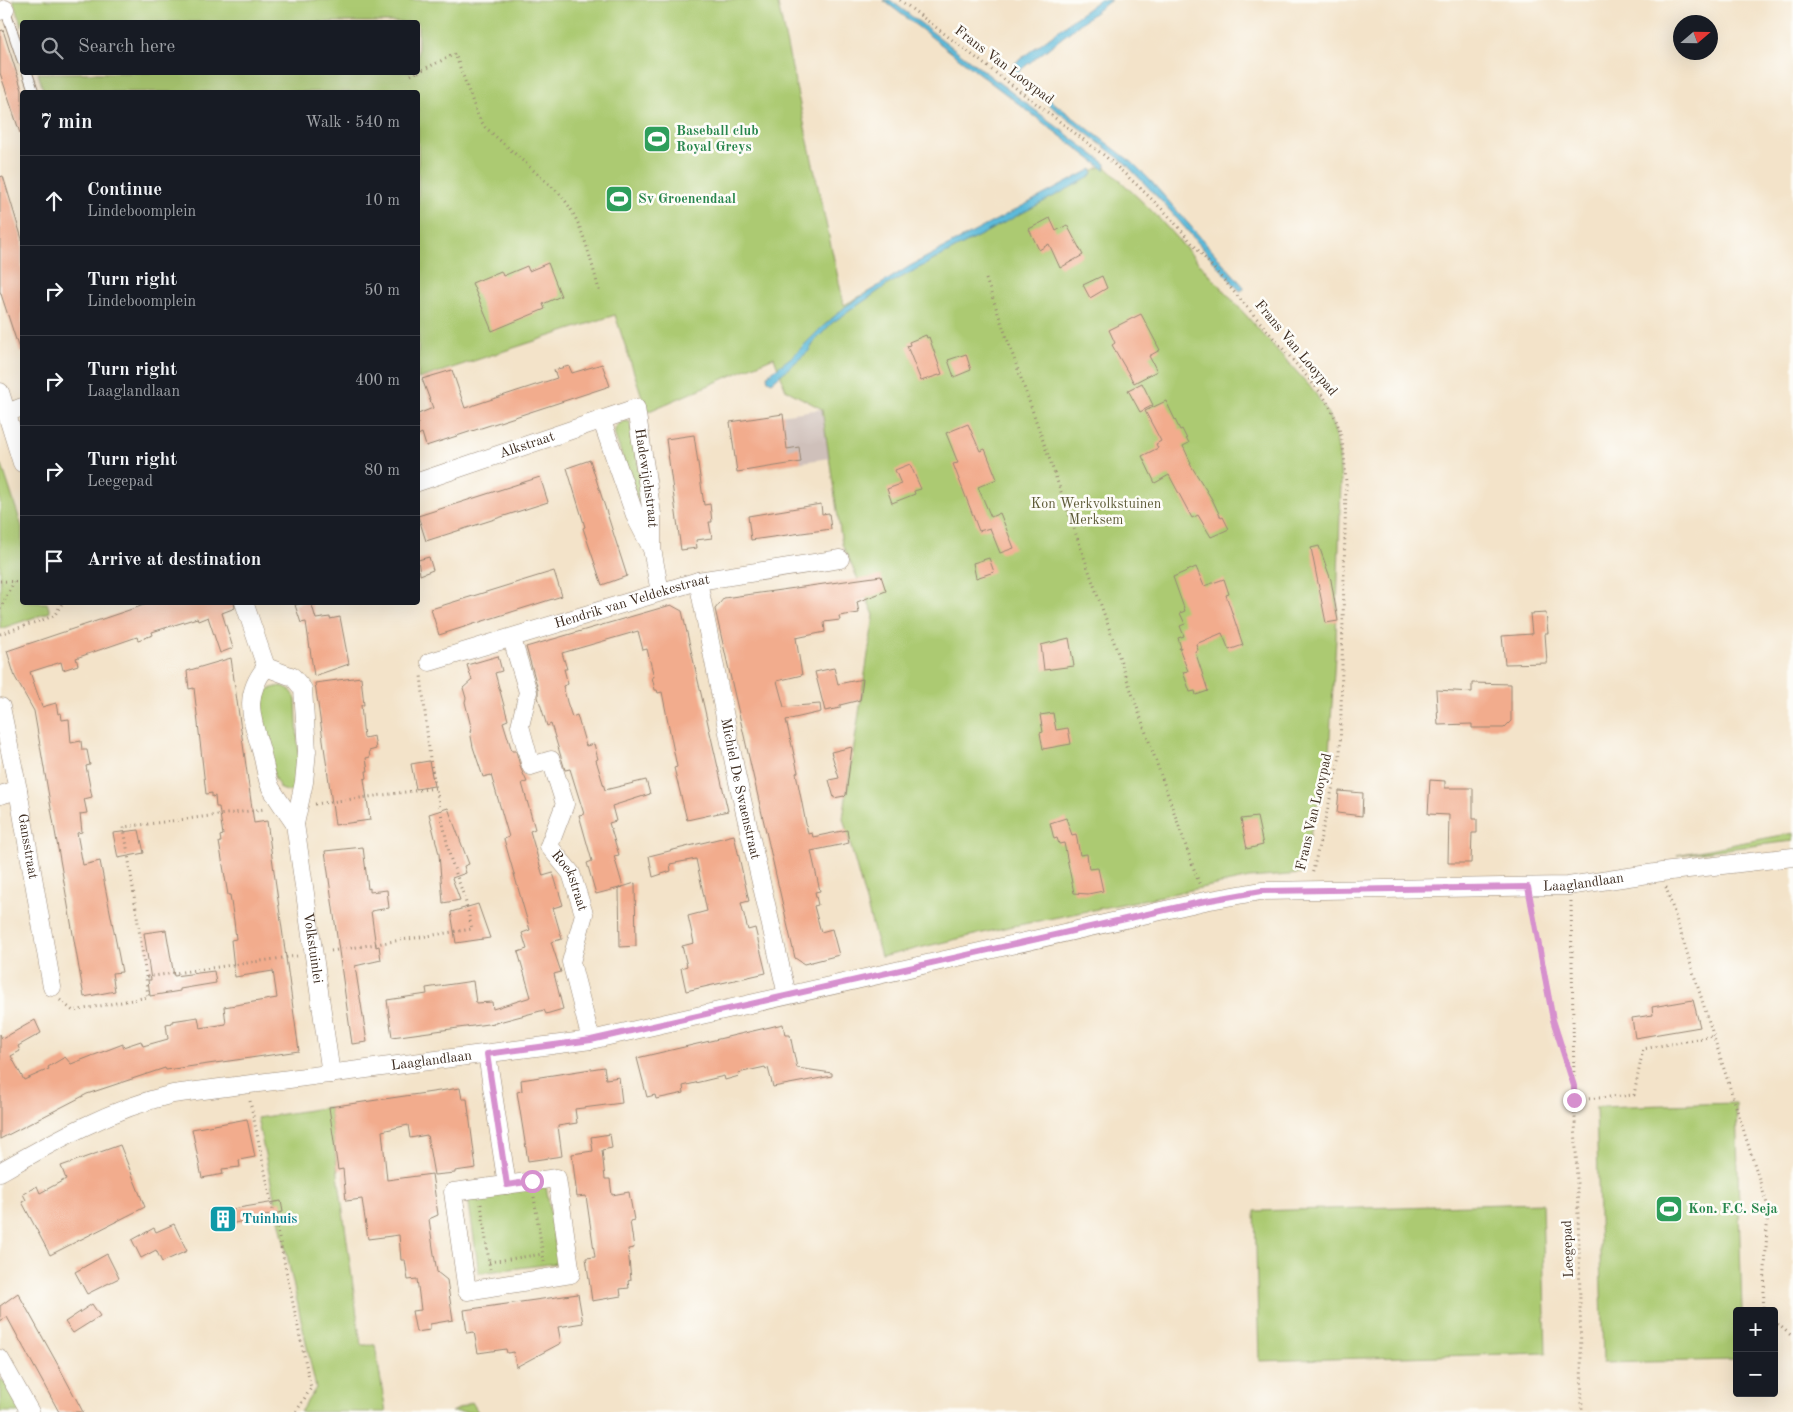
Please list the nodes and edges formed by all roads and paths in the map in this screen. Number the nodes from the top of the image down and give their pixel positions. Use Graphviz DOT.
graph roads {
  1 [pos="900,0"];
  2 [pos="3,10"];
  3 [pos="20,55"];
  4 [pos="420,71"];
  5 [pos="28,75"];
  6 [pos="33,90"];
  7 [pos="986,279"];
  8 [pos="600,293"];
  9 [pos="0,392"];
  10 [pos="636,408"];
  11 [pos="15,410"];
  12 [pos="602,420"];
  13 [pos="20,448"];
  14 [pos="420,481"];
  15 [pos="652,549"];
  16 [pos="840,559"];
  17 [pos="0,581"];
  18 [pos="698,581"];
  19 [pos="14,582"];
  20 [pos="20,582"];
  21 [pos="660,592"];
  22 [pos="61,605"];
  23 [pos="245,605"];
  24 [pos="0,610"];
  25 [pos="0,634"];
  26 [pos="512,638"];
  27 [pos="430,662"];
  28 [pos="266,667"];
  29 [pos="1,707"];
  30 [pos="436,788"];
  31 [pos="18,790"];
  32 [pos="0,795"];
  33 [pos="291,807"];
  34 [pos="1793,857"];
  35 [pos="1662,872"];
  36 [pos="1568,886"];
  37 [pos="1528,887"];
  38 [pos="1308,891"];
  39 [pos="1205,901"];
  40 [pos="146,977"];
  41 [pos="52,987"];
  42 [pos="788,995"];
  43 [pos="1714,1036"];
  44 [pos="591,1040"];
  45 [pos="487,1054"];
  46 [pos="330,1074"];
  47 [pos="247,1085"];
  48 [pos="1574,1086"];
  49 [pos="1574,1100"];
  50 [pos="0,1172"];
  51 [pos="532,1181"];
  52 [pos="507,1185"];
  53 [pos="479,1188"];
  54 [pos="543,1254"];
  55 [pos="489,1262"];
  56 [pos="546,1278"];
  57 [pos="493,1287"];
  58 [pos="1763,1307"];
  59 [pos="1778,1324"];
  60 [pos="1793,1337"];
  61 [pos="0,1358"];
  62 [pos="30,1412"];
  63 [pos="296,1412"];
  64 [pos="1582,1412"];
  1 -- 38 [label="path, Frans Van Looypad"];
  2 -- 3 [label="lane"];
  4 -- 8 [label="path"];
  5 -- 6 [label="lane"];
  7 -- 39 [label="path"];
  9 -- 11 [label="street"];
  10 -- 12 [label="street, Alkstraat"];
  10 -- 15 [label="street, Hadewijchstraat"];
  11 -- 13 [label="street"];
  12 -- 14 [label="street, Alkstraat"];
  12 -- 15 [label="street, Hadewijchstraat"];
  15 -- 21 [label="street, Hadewijchstraat"];
  16 -- 18 [label="street, Hendrik van Veldekestraat"];
  17 -- 19 [label="path"];
  18 -- 21 [label="street, Hendrik van Veldekestraat"];
  18 -- 42 [label="street, Michiel De Swaenstraat"];
  19 -- 20 [label="path"];
  19 -- 24 [label="path"];
  21 -- 26 [label="street, Hendrik van Veldekestraat"];
  22 -- 25 [label="path"];
  23 -- 28 [label="street"];
  26 -- 27 [label="street, Hendrik van Veldekestraat"];
  26 -- 44 [label="street, Roekstraat"];
  28 -- 33 [label="street"];
  28 -- 33 [label="street, Volkstuinlei"];
  29 -- 31 [label="street, Gansstraat"];
  30 -- 33 [label="path"];
  31 -- 32 [label="street"];
  31 -- 41 [label="street, Gansstraat"];
  33 -- 40 [label="path"];
  33 -- 46 [label="street, Volkstuinlei"];
  34 -- 35 [label="street, Laaglandlaan"];
  35 -- 36 [label="street, Laaglandlaan"];
  35 -- 43 [label="path"];
  36 -- 37 [label="street, Laaglandlaan"];
  36 -- 48 [label="path, Leegepad"];
  37 -- 38 [label="street, Laaglandlaan"];
  37 -- 48 [label="path, Leegepad"];
  38 -- 39 [label="street, Laaglandlaan"];
  39 -- 42 [label="street, Laaglandlaan"];
  42 -- 44 [label="street, Laaglandlaan"];
  43 -- 49 [label="path"];
  43 -- 58 [label="path"];
  44 -- 45 [label="street, Laaglandlaan"];
  45 -- 46 [label="street, Laaglandlaan"];
  45 -- 52 [label="street"];
  46 -- 47 [label="street, Laaglandlaan"];
  47 -- 50 [label="street, Laaglandlaan"];
  47 -- 63 [label="path"];
  48 -- 49 [label="path, Leegepad"];
  49 -- 64 [label="path, Leegepad"];
  51 -- 52 [label="street"];
  51 -- 54 [label="path"];
  51 -- 56 [label="street"];
  52 -- 53 [label="street"];
  53 -- 55 [label="path"];
  53 -- 57 [label="street"];
  54 -- 55 [label="path"];
  54 -- 56 [label="path"];
  55 -- 57 [label="path"];
  56 -- 57 [label="street"];
  59 -- 60 [label="path"];
  61 -- 62 [label="street"];
}
